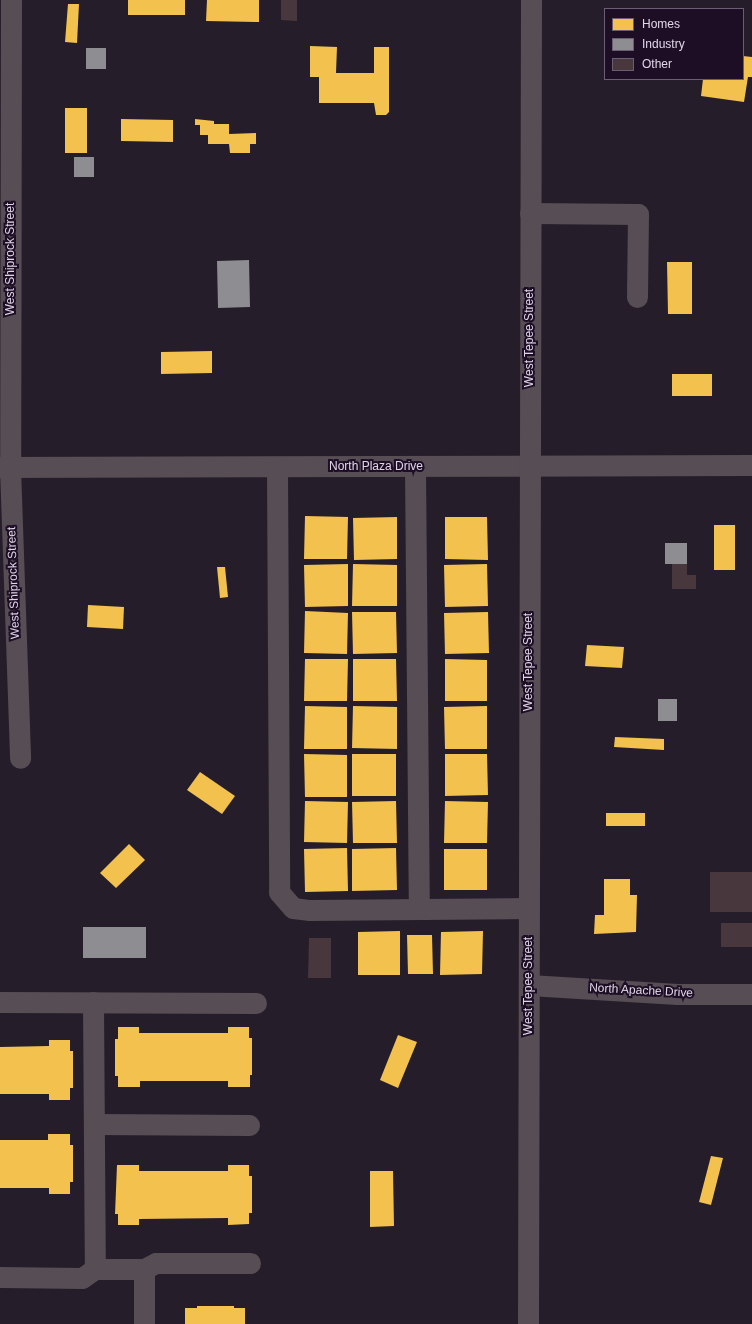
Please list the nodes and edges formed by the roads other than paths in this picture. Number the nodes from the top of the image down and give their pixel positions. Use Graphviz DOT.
graph roads {
  1 [pos="11,0"];
  2 [pos="531,0"];
  3 [pos="530,213"];
  4 [pos="637,297"];
  5 [pos="752,465"];
  6 [pos="276,467"];
  7 [pos="415,467"];
  8 [pos="530,467"];
  9 [pos="5,468"];
  10 [pos="20,758"];
  11 [pos="529,908"];
  12 [pos="419,909"];
  13 [pos="529,985"];
  14 [pos="752,994"];
  15 [pos="0,1002"];
  16 [pos="93,1002"];
  17 [pos="256,1003"];
  18 [pos="94,1124"];
  19 [pos="249,1125"];
  20 [pos="250,1264"];
  21 [pos="95,1269"];
  22 [pos="144,1269"];
  23 [pos="0,1277"];
  24 [pos="144,1324"];
  25 [pos="528,1324"];
  1 -- 9 [label="street, West Shiprock Street"];
  2 -- 3 [label="street, West Tepee Street"];
  3 -- 4 [label="street"];
  3 -- 8 [label="street, West Tepee Street"];
  5 -- 8 [label="street, North Plaza Drive"];
  6 -- 7 [label="street, North Plaza Drive"];
  6 -- 9 [label="street, North Plaza Drive"];
  6 -- 12 [label="street"];
  7 -- 8 [label="street, North Plaza Drive"];
  7 -- 12 [label="street"];
  8 -- 11 [label="street, West Tepee Street"];
  9 -- 10 [label="street, West Shiprock Street"];
  11 -- 12 [label="street"];
  11 -- 13 [label="street, West Tepee Street"];
  13 -- 14 [label="street, North Apache Drive"];
  13 -- 25 [label="street, West Tepee Street"];
  15 -- 16 [label="street"];
  16 -- 17 [label="street"];
  16 -- 18 [label="street"];
  18 -- 19 [label="street"];
  18 -- 21 [label="street"];
  20 -- 22 [label="street"];
  21 -- 22 [label="street"];
  21 -- 23 [label="street"];
  22 -- 24 [label="street"];
}
